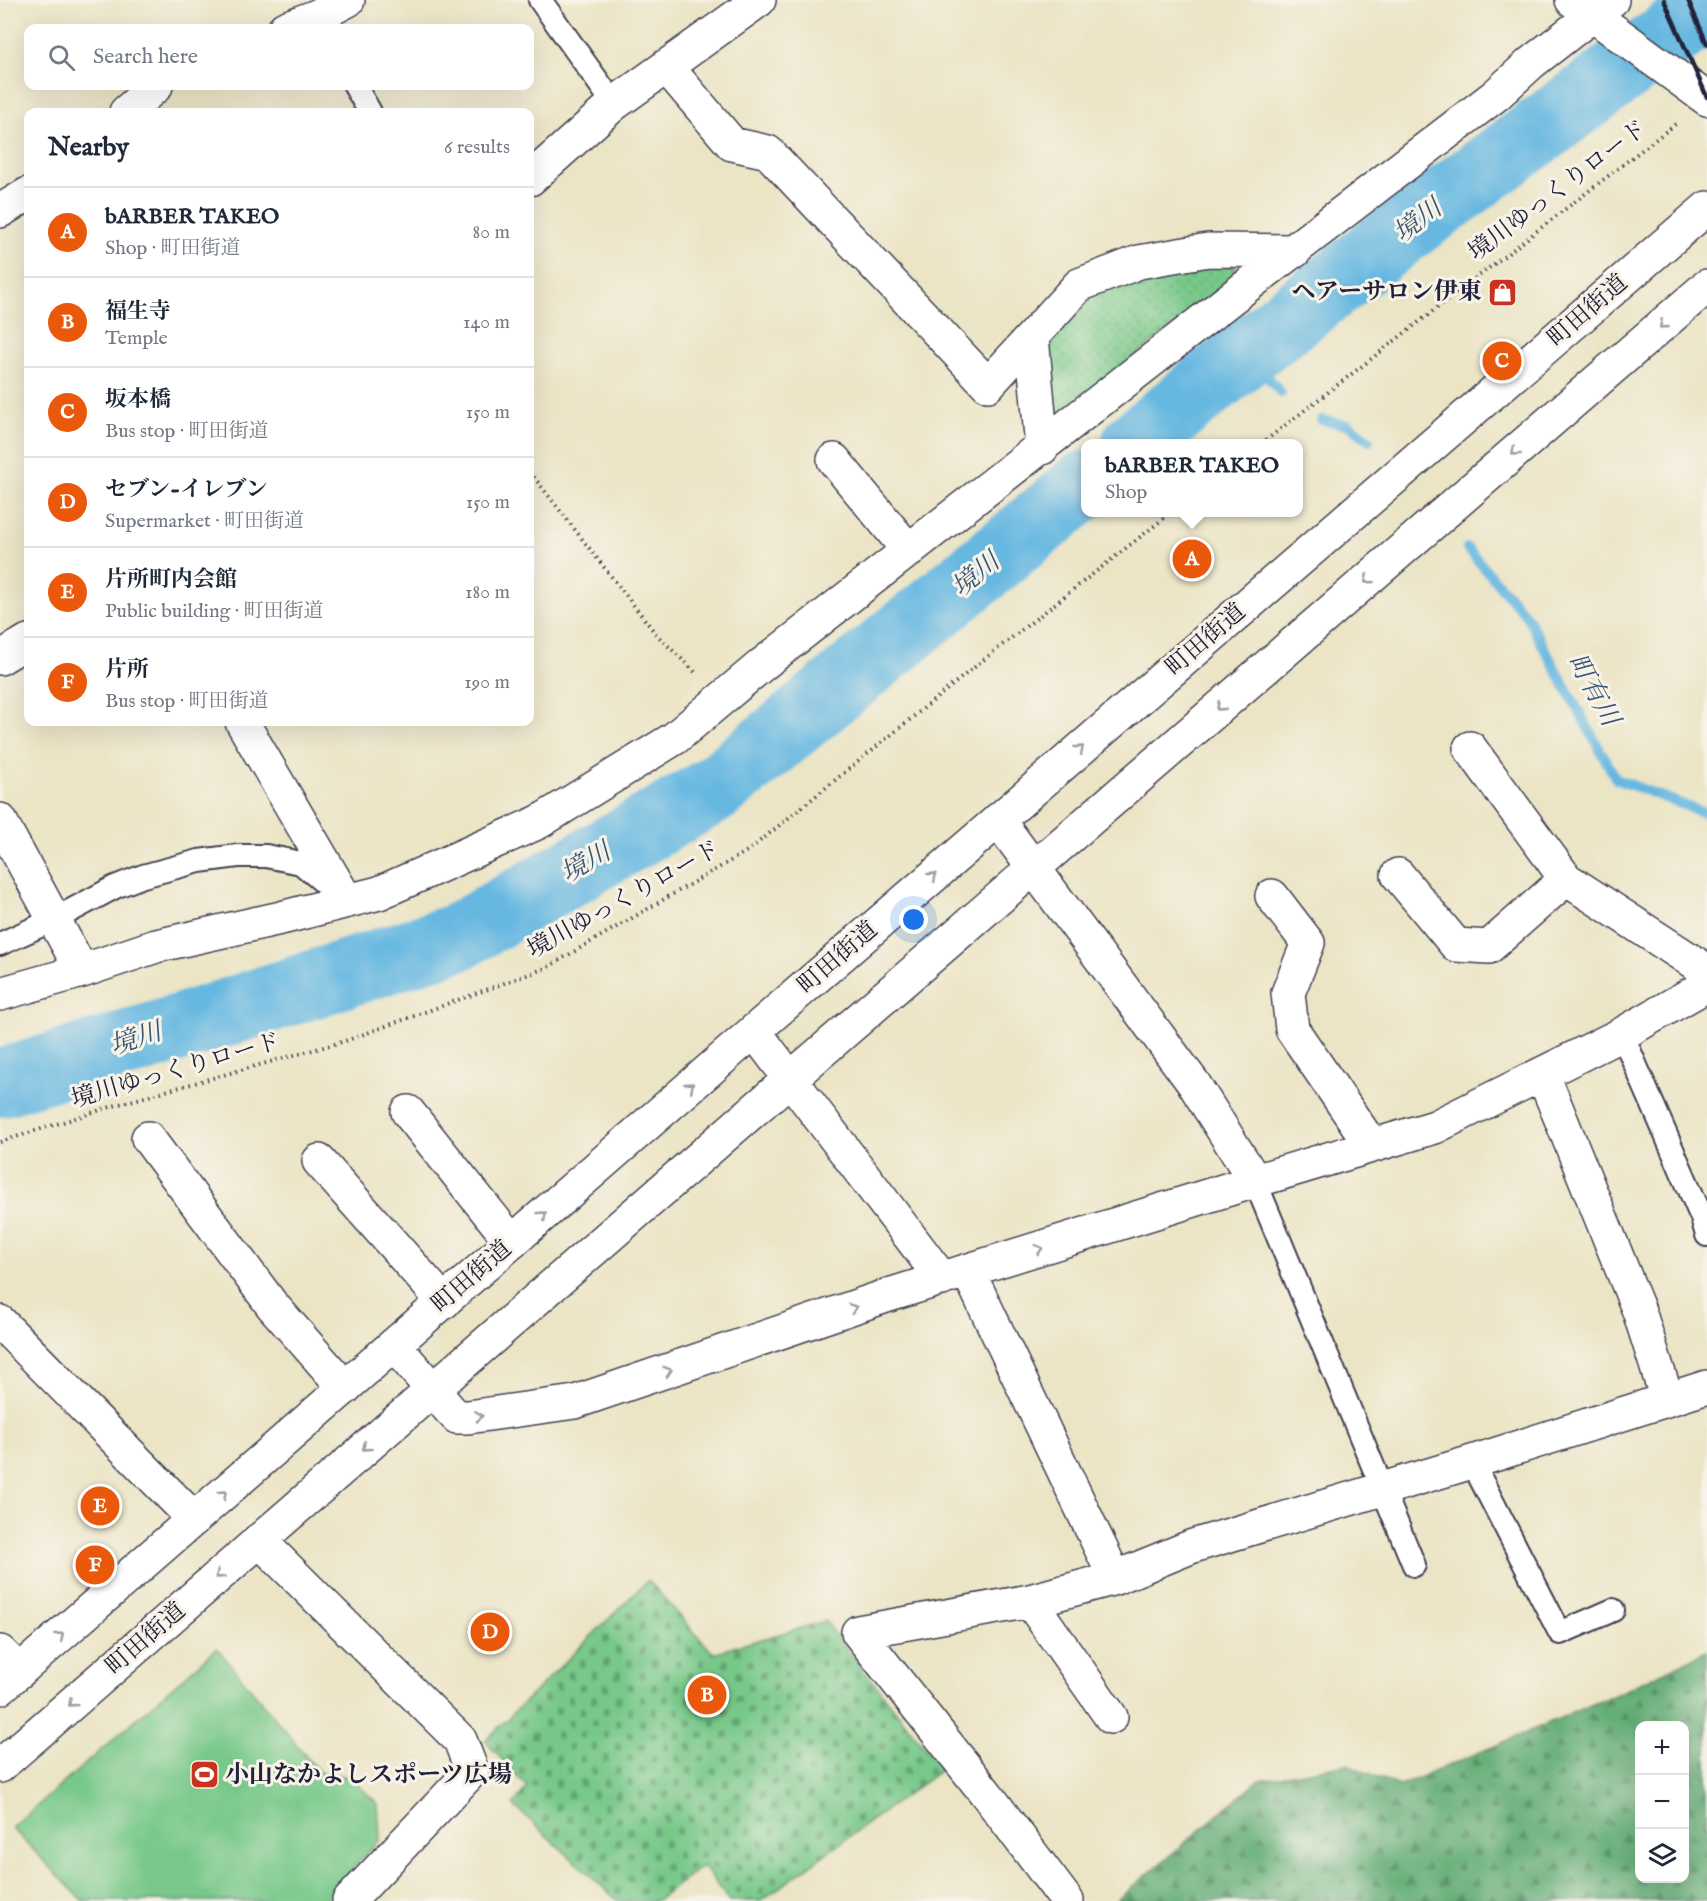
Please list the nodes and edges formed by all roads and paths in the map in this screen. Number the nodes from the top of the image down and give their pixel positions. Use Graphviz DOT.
graph roads {
  1 [pos="346,0"];
  2 [pos="540,0"];
  3 [pos="759,0"];
  4 [pos="1596,9"];
  5 [pos="320,22"];
  6 [pos="666,66"];
  7 [pos="151,90"];
  8 [pos="357,90"];
  9 [pos="1703,96"];
  10 [pos="614,104"];
  11 [pos="131,108"];
  12 [pos="368,108"];
  13 [pos="1680,120"];
  14 [pos="534,175"];
  15 [pos="24,196"];
  16 [pos="1707,208"];
  17 [pos="0,211"];
  18 [pos="1295,251"];
  19 [pos="1707,286"];
  20 [pos="1032,336"];
  21 [pos="1267,439"];
  22 [pos="1042,448"];
  23 [pos="834,460"];
  24 [pos="534,477"];
  25 [pos="1167,517"];
  26 [pos="909,551"];
  27 [pos="24,643"];
  28 [pos="0,658"];
  29 [pos="722,699"];
  30 [pos="244,726"];
  31 [pos="1470,748"];
  32 [pos="0,820"];
  33 [pos="998,820"];
  34 [pos="1034,867"];
  35 [pos="1398,874"];
  36 [pos="1566,879"];
  37 [pos="1272,896"];
  38 [pos="347,902"];
  39 [pos="55,919"];
  40 [pos="0,944"];
  41 [pos="82,971"];
  42 [pos="1707,971"];
  43 [pos="1707,985"];
  44 [pos="0,994"];
  45 [pos="754,1031"];
  46 [pos="1622,1034"];
  47 [pos="1543,1075"];
  48 [pos="790,1078"];
  49 [pos="408,1112"];
  50 [pos="148,1138"];
  51 [pos="0,1142"];
  52 [pos="1372,1146"];
  53 [pos="319,1161"];
  54 [pos="1256,1181"];
  55 [pos="1707,1235"];
  56 [pos="512,1242"];
  57 [pos="955,1275"];
  58 [pos="444,1302"];
  59 [pos="0,1322"];
  60 [pos="394,1345"];
  61 [pos="1707,1387"];
  62 [pos="345,1388"];
  63 [pos="432,1390"];
  64 [pos="1667,1399"];
  65 [pos="1472,1462"];
  66 [pos="1382,1489"];
  67 [pos="194,1519"];
  68 [pos="259,1540"];
  69 [pos="1414,1565"];
  70 [pos="1115,1578"];
  71 [pos="1030,1601"];
  72 [pos="1613,1610"];
  73 [pos="7,1670"];
  74 [pos="1111,1717"];
  75 [pos="0,1766"];
  76 [pos="349,1901"];
  77 [pos="1067,1901"];
  1 -- 5 [label="street"];
  2 -- 10 [label="lane"];
  3 -- 6 [label="street"];
  4 -- 9 [label="street"];
  4 -- 18 [label="street"];
  6 -- 10 [label="street"];
  6 -- 20 [label="street"];
  7 -- 11 [label="street"];
  8 -- 12 [label="lane"];
  10 -- 14 [label="street"];
  13 -- 21 [label="path, 境川ゆっくりロード"];
  15 -- 17 [label="street"];
  33 -- 16 [label="street, 町田街道, one-way"];
  18 -- 20 [label="street"];
  18 -- 22 [label="street"];
  19 -- 34 [label="street, 町田街道, one-way"];
  20 -- 22 [label="street"];
  22 -- 26 [label="street"];
  23 -- 26 [label="street"];
  24 -- 29 [label="path"];
  25 -- 51 [label="path, 境川ゆっくりロード"];
  26 -- 29 [label="street"];
  27 -- 28 [label="street"];
  29 -- 38 [label="street"];
  30 -- 38 [label="street"];
  31 -- 36 [label="street"];
  32 -- 39 [label="street"];
  33 -- 34 [label="street"];
  45 -- 33 [label="street, 町田街道, one-way"];
  34 -- 48 [label="street, 町田街道"];
  34 -- 54 [label="street"];
  35 -- 36 [label="street"];
  36 -- 42 [label="street"];
  37 -- 52 [label="street"];
  38 -- 39 [label="lane"];
  38 -- 41 [label="street"];
  39 -- 40 [label="lane"];
  39 -- 41 [label="street"];
  41 -- 44 [label="street"];
  43 -- 46 [label="street"];
  45 -- 48 [label="street"];
  56 -- 45 [label="street, 町田街道, one-way"];
  46 -- 47 [label="street"];
  46 -- 55 [label="lane"];
  47 -- 52 [label="street"];
  47 -- 64 [label="street"];
  48 -- 57 [label="street"];
  48 -- 63 [label="street, 町田街道"];
  49 -- 56 [label="street"];
  50 -- 62 [label="street"];
  52 -- 54 [label="street"];
  53 -- 58 [label="street"];
  57 -- 54 [label="street, one-way"];
  54 -- 66 [label="lane"];
  56 -- 58 [label="street, 町田街道"];
  63 -- 57 [label="street, one-way"];
  57 -- 70 [label="street"];
  58 -- 60 [label="street, 町田街道"];
  59 -- 67 [label="street"];
  60 -- 62 [label="street, 町田街道"];
  60 -- 63 [label="street"];
  61 -- 64 [label="street"];
  67 -- 62 [label="street, 町田街道, one-way"];
  63 -- 68 [label="street, 町田街道, one-way"];
  64 -- 65 [label="street"];
  65 -- 66 [label="street"];
  65 -- 72 [label="lane"];
  66 -- 69 [label="lane"];
  66 -- 70 [label="street"];
  73 -- 67 [label="street, 町田街道, one-way"];
  68 -- 75 [label="street, 町田街道, one-way"];
  68 -- 76 [label="street"];
  70 -- 71 [label="street"];
  71 -- 74 [label="street"];
  71 -- 77 [label="street"];
}
